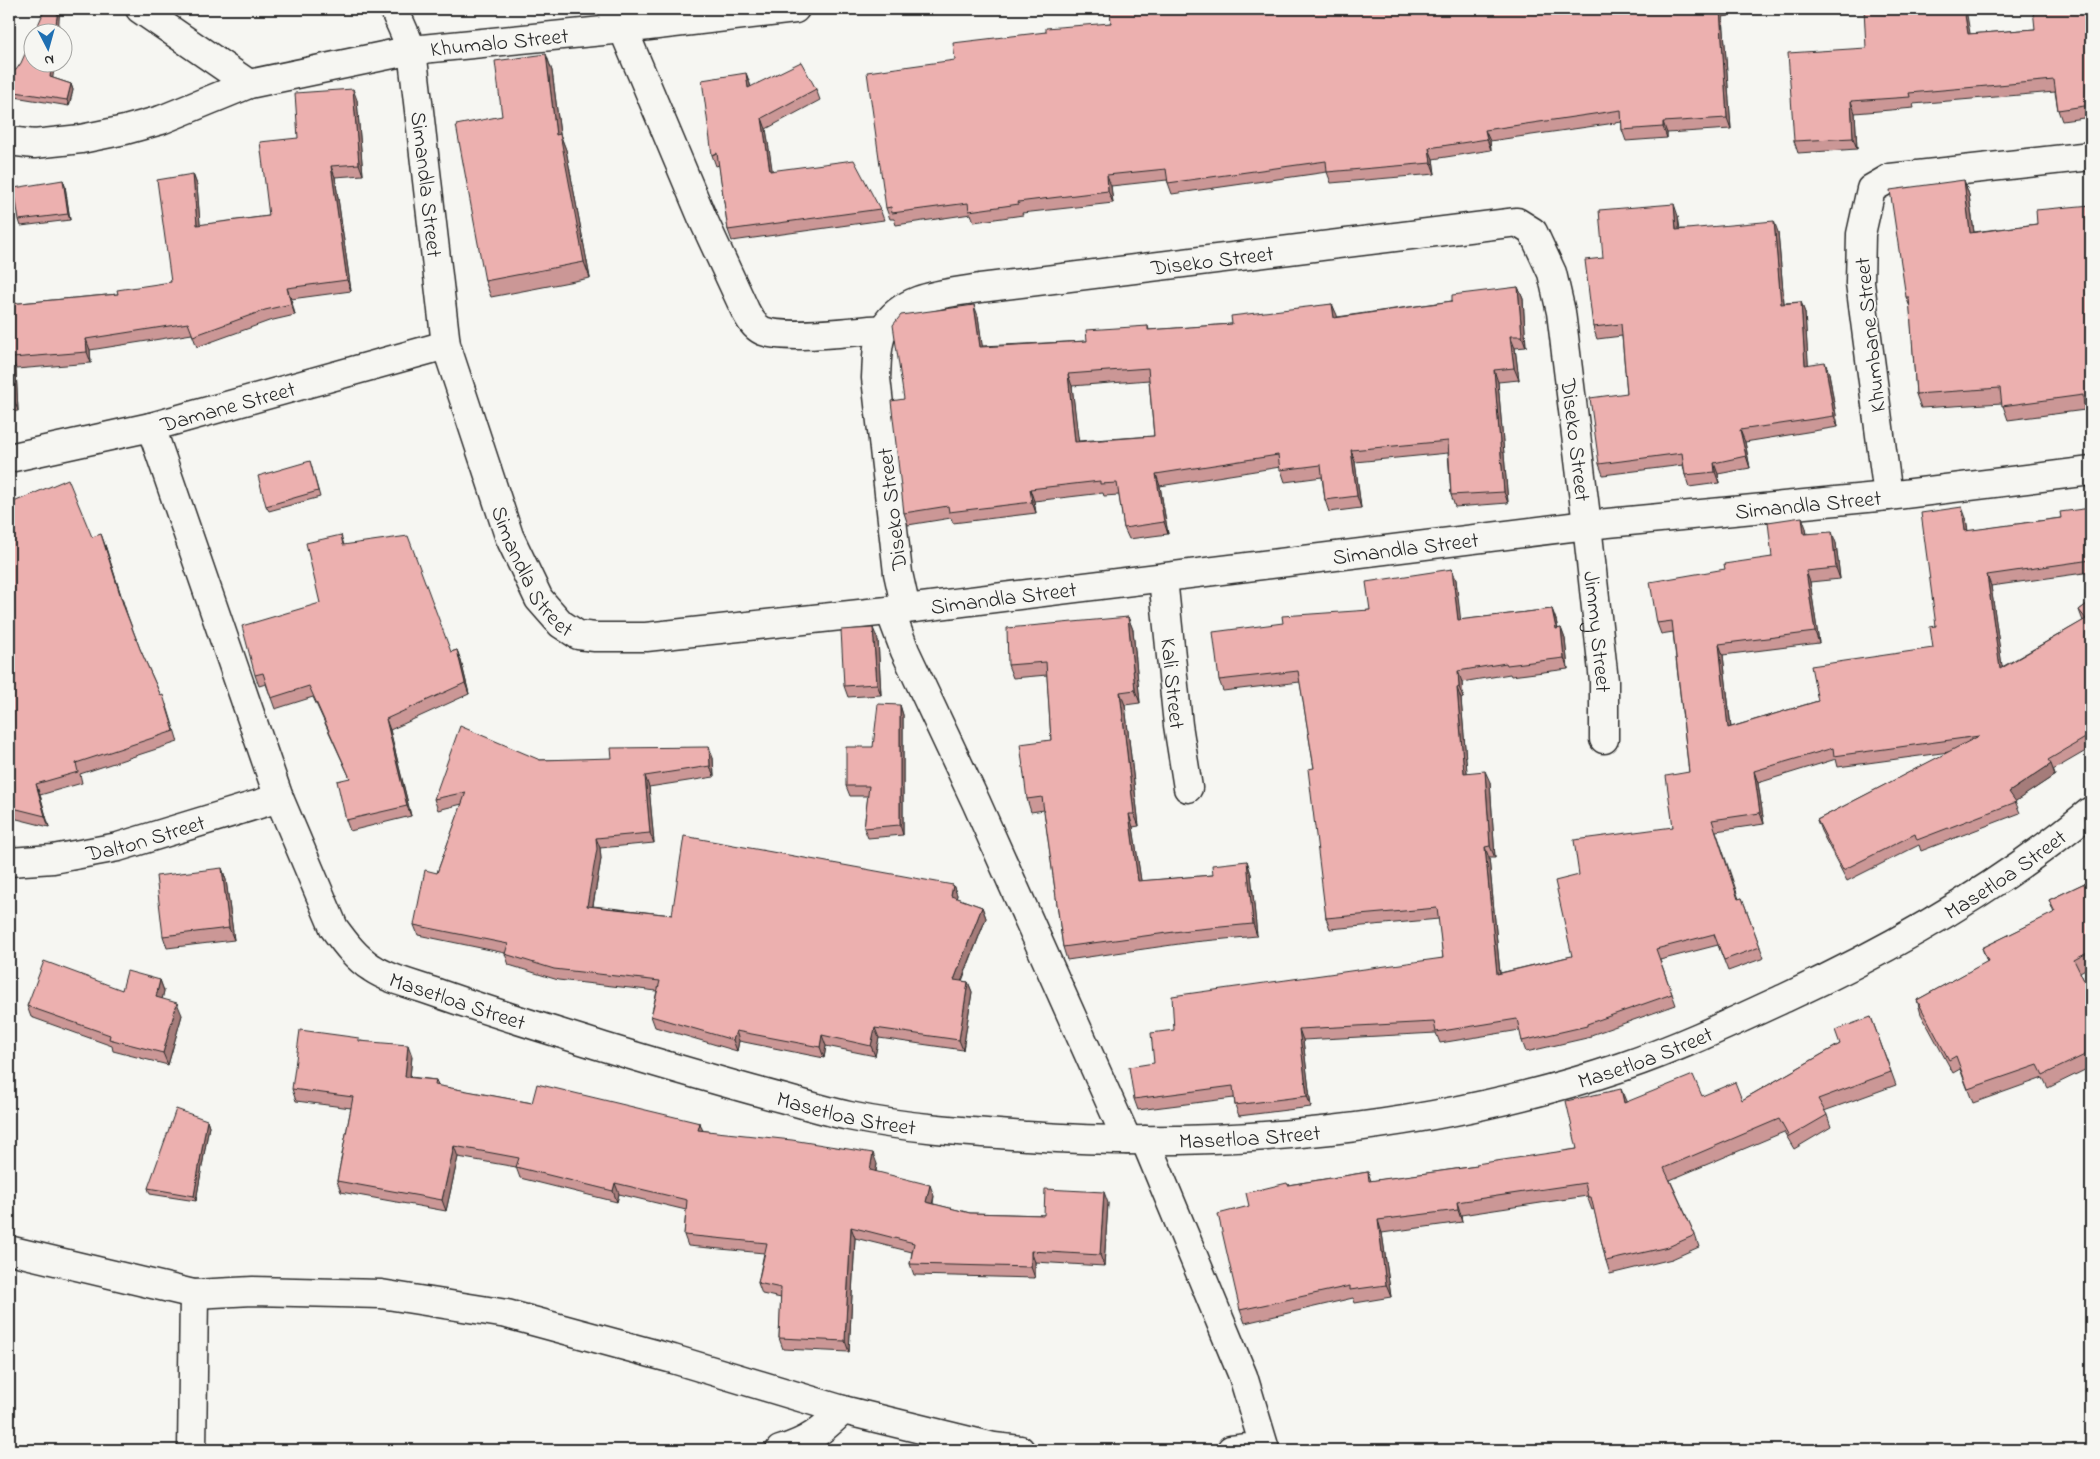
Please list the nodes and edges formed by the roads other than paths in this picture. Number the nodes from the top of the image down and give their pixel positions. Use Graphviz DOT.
graph roads {
  1 [pos="33,9"];
  2 [pos="140,9"];
  3 [pos="394,9"];
  4 [pos="795,9"];
  5 [pos="617,19"];
  6 [pos="412,50"];
  7 [pos="9,63"];
  8 [pos="249,84"];
  9 [pos="9,142"];
  10 [pos="2091,156"];
  11 [pos="884,329"];
  12 [pos="446,345"];
  13 [pos="151,427"];
  14 [pos="9,458"];
  15 [pos="2091,471"];
  16 [pos="1888,496"];
  17 [pos="1587,525"];
  18 [pos="1163,578"];
  19 [pos="898,610"];
  20 [pos="1604,739"];
  21 [pos="1188,788"];
  22 [pos="280,798"];
  23 [pos="2091,811"];
  24 [pos="9,862"];
  25 [pos="1136,1140"];
  26 [pos="9,1250"];
  27 [pos="194,1294"];
  28 [pos="843,1410"];
  29 [pos="192,1450"];
  30 [pos="780,1450"];
  31 [pos="1020,1450"];
  32 [pos="1232,1450"];
  1 -- 7 [label="street"];
  2 -- 8 [label="street"];
  3 -- 6 [label="street, Simandla Street"];
  4 -- 5 [label="street, Khumalo Street"];
  5 -- 6 [label="street, Khumalo Street"];
  5 -- 11 [label="street"];
  6 -- 8 [label="street, Khumalo Street"];
  6 -- 12 [label="street, Simandla Street"];
  8 -- 9 [label="street, Khumalo Street"];
  10 -- 16 [label="street, Khumbane Street"];
  11 -- 17 [label="street, Diseko Street"];
  11 -- 19 [label="street, Diseko Street"];
  12 -- 13 [label="street, Damane Street"];
  12 -- 19 [label="street, Simandla Street"];
  13 -- 14 [label="street, Damane Street"];
  13 -- 22 [label="street, Masetloa Street"];
  15 -- 16 [label="street, Simandla Street"];
  16 -- 17 [label="street, Simandla Street"];
  17 -- 18 [label="street, Simandla Street"];
  17 -- 20 [label="street, Jimmy Street"];
  18 -- 19 [label="street, Simandla Street"];
  18 -- 21 [label="street, Kali Street"];
  19 -- 25 [label="street, Diseko Street"];
  22 -- 24 [label="street, Dalton Street"];
  22 -- 25 [label="street, Masetloa Street"];
  23 -- 25 [label="street, Masetloa Street"];
  25 -- 32 [label="street, Diseko Street"];
  26 -- 27 [label="street"];
  27 -- 28 [label="street"];
  27 -- 29 [label="street"];
  28 -- 30 [label="street"];
  28 -- 31 [label="street"];
}
